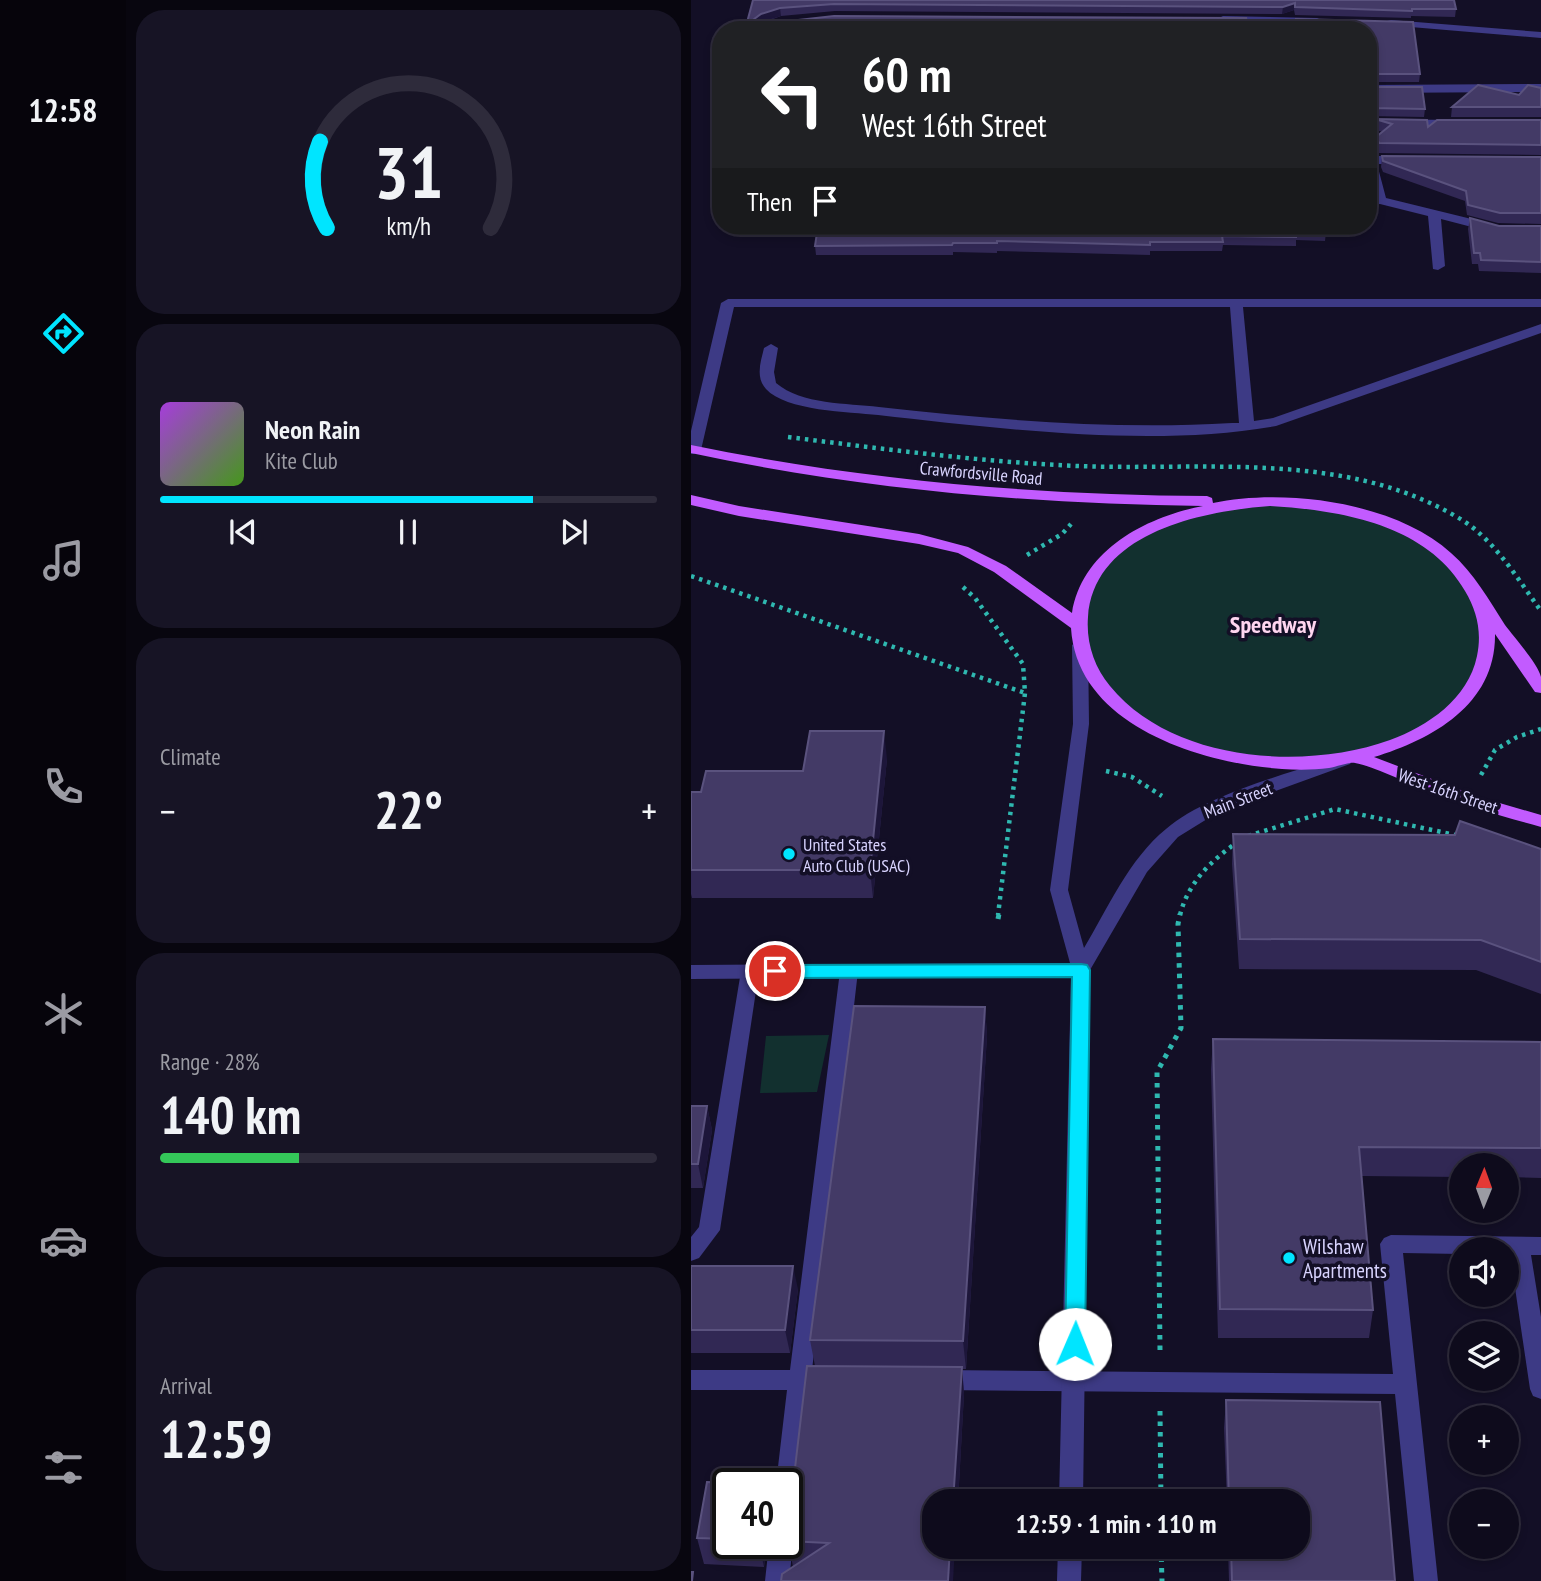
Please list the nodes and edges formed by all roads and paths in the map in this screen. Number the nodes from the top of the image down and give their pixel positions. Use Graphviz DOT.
graph roads {
  1 [pos="1205,19"];
  2 [pos="1223,21"];
  3 [pos="1383,23"];
  4 [pos="1541,35"];
  5 [pos="1377,89"];
  6 [pos="1541,89"];
  7 [pos="1377,123"];
  8 [pos="1474,124"];
  9 [pos="1377,157"];
  10 [pos="1423,160"];
  11 [pos="1377,201"];
  12 [pos="1434,215"];
  13 [pos="1509,230"];
  14 [pos="1438,266"];
  15 [pos="1236,303"];
  16 [pos="1541,303"];
  17 [pos="1541,328"];
  18 [pos="771,348"];
  19 [pos="1247,428"];
  20 [pos="692,450"];
  21 [pos="691,500"];
  22 [pos="1270,501"];
  23 [pos="1075,515"];
  24 [pos="1024,558"];
  25 [pos="691,576"];
  26 [pos="963,587"];
  27 [pos="1471,587"];
  28 [pos="1078,625"];
  29 [pos="1080,645"];
  30 [pos="1541,688"];
  31 [pos="1025,693"];
  32 [pos="1541,729"];
  33 [pos="1350,759"];
  34 [pos="1106,771"];
  35 [pos="1481,776"];
  36 [pos="1162,796"];
  37 [pos="1541,821"];
  38 [pos="1461,836"];
  39 [pos="998,919"];
  40 [pos="1081,970"];
  41 [pos="751,971"];
  42 [pos="849,971"];
  43 [pos="691,972"];
  44 [pos="1530,1246"];
  45 [pos="691,1252"];
  46 [pos="691,1380"];
  47 [pos="799,1380"];
  48 [pos="854,1380"];
  49 [pos="923,1380"];
  50 [pos="1074,1381"];
  51 [pos="1160,1381"];
  52 [pos="1404,1384"];
  53 [pos="1541,1390"];
  54 [pos="789,1468"];
  55 [pos="1071,1489"];
  56 [pos="1161,1489"];
  57 [pos="779,1559"];
  58 [pos="1070,1559"];
  59 [pos="1161,1559"];
  60 [pos="777,1581"];
  61 [pos="1069,1581"];
  62 [pos="1162,1581"];
  63 [pos="1426,1581"];
  1 -- 2 [label="street"];
  3 -- 4 [label="street"];
  5 -- 6 [label="street"];
  7 -- 8 [label="street"];
  9 -- 10 [label="street"];
  11 -- 12 [label="street"];
  12 -- 13 [label="street"];
  12 -- 14 [label="street"];
  15 -- 16 [label="street"];
  15 -- 19 [label="street"];
  15 -- 20 [label="street"];
  17 -- 19 [label="street"];
  18 -- 19 [label="street"];
  20 -- 22 [label="main road, Crawfordsville Road"];
  21 -- 28 [label="main road"];
  22 -- 27 [label="main road"];
  22 -- 28 [label="main road"];
  23 -- 24 [label="path"];
  25 -- 31 [label="path"];
  26 -- 31 [label="path"];
  27 -- 30 [label="main road"];
  27 -- 33 [label="main road"];
  28 -- 29 [label="main road"];
  29 -- 33 [label="main road"];
  29 -- 40 [label="street, Main Street"];
  31 -- 39 [label="path"];
  32 -- 35 [label="path"];
  33 -- 37 [label="main road, West 16th Street"];
  33 -- 40 [label="street, Main Street"];
  34 -- 36 [label="path"];
  38 -- 51 [label="path"];
  40 -- 42 [label="street"];
  40 -- 50 [label="street, Main Street"];
  41 -- 42 [label="street"];
  41 -- 43 [label="street"];
  41 -- 45 [label="street"];
  42 -- 47 [label="street"];
  44 -- 52 [label="street"];
  44 -- 53 [label="street"];
  46 -- 47 [label="street"];
  47 -- 48 [label="street"];
  47 -- 54 [label="street"];
  49 -- 50 [label="street"];
  50 -- 51 [label="street"];
  50 -- 55 [label="street, Main Street"];
  51 -- 52 [label="street"];
  51 -- 56 [label="path"];
  52 -- 63 [label="street"];
  57 -- 60 [label="street"];
  58 -- 61 [label="street"];
  59 -- 62 [label="path"];
}
